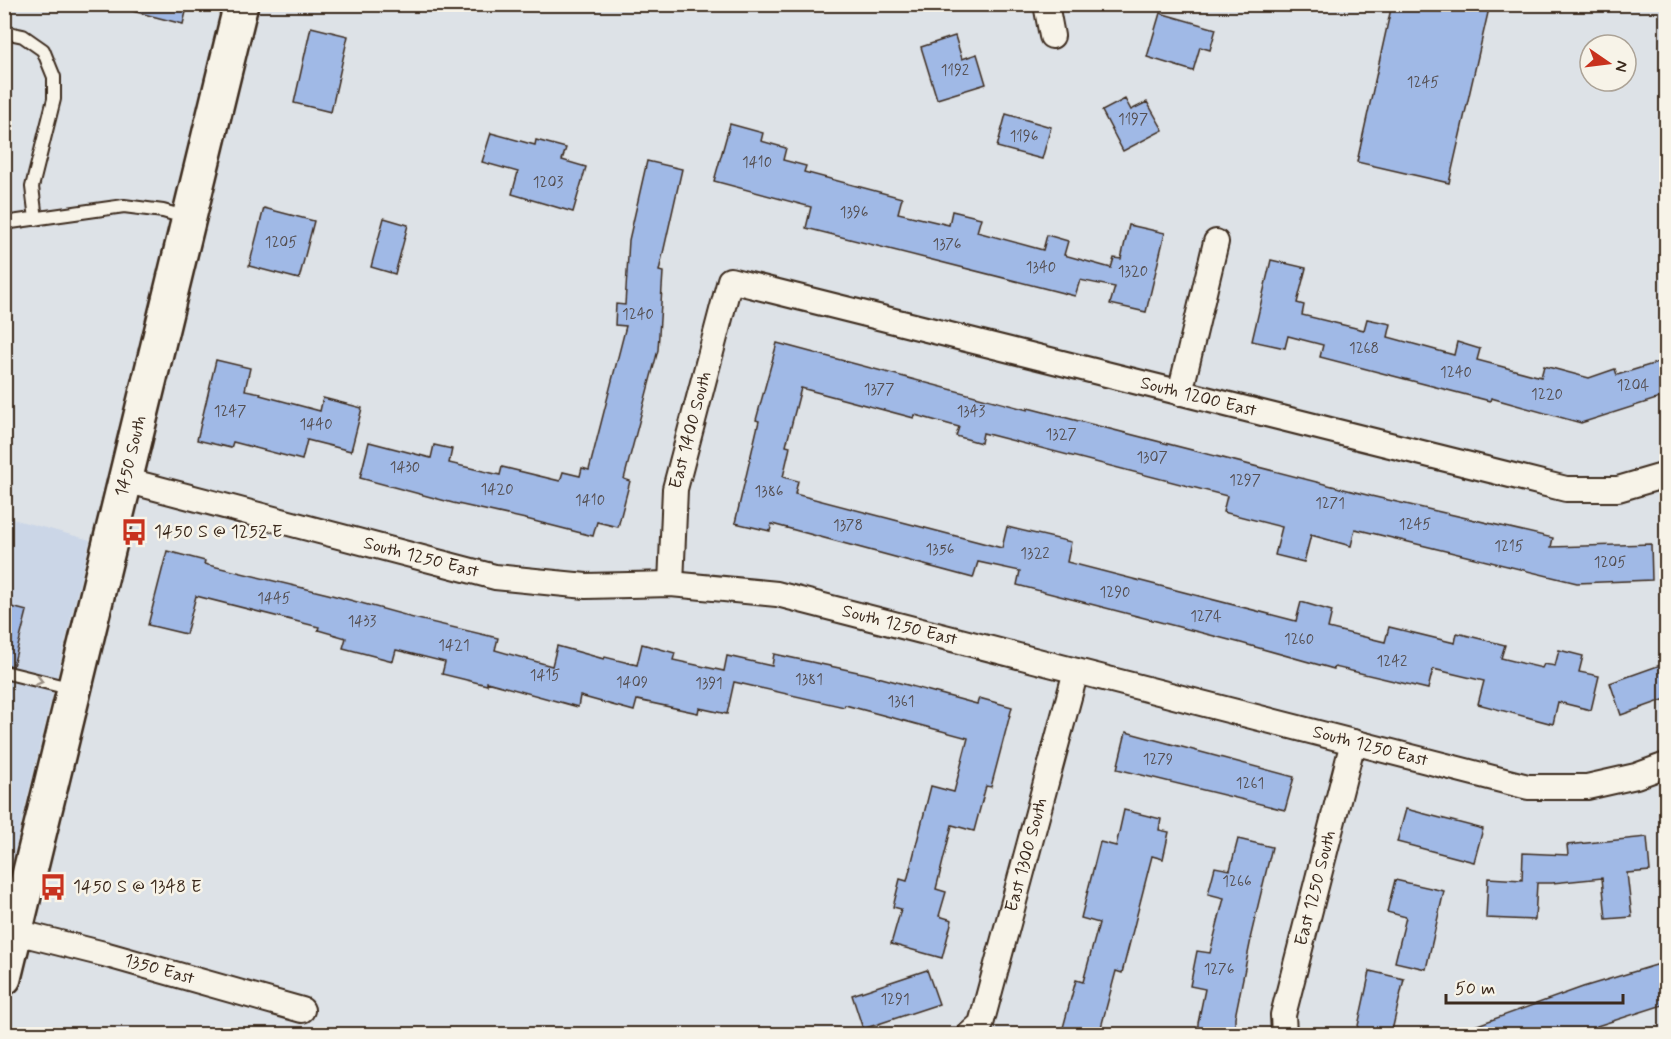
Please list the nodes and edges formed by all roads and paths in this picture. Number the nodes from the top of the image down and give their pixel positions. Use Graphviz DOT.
graph roads {
  1 [pos="241,4"];
  2 [pos="1046,4"];
  3 [pos="4,32"];
  4 [pos="1052,36"];
  5 [pos="189,218"];
  6 [pos="36,219"];
  7 [pos="4,223"];
  8 [pos="1216,242"];
  9 [pos="730,280"];
  10 [pos="1180,393"];
  11 [pos="1666,475"];
  12 [pos="125,480"];
  13 [pos="671,584"];
  14 [pos="1076,671"];
  15 [pos="4,672"];
  16 [pos="75,689"];
  17 [pos="1353,742"];
  18 [pos="1666,765"];
  19 [pos="16,932"];
  20 [pos="4,978"];
  21 [pos="302,1010"];
  22 [pos="970,1035"];
  23 [pos="1284,1035"];
  1 -- 5 [label="street, 1450 South"];
  2 -- 4 [label="street"];
  3 -- 6 [label="lane"];
  5 -- 6 [label="lane"];
  5 -- 12 [label="street, 1450 South"];
  6 -- 7 [label="lane"];
  8 -- 10 [label="street"];
  9 -- 10 [label="street, South 1200 East"];
  9 -- 13 [label="street, East 1400 South"];
  10 -- 11 [label="street, South 1200 East"];
  12 -- 13 [label="street, South 1250 East"];
  12 -- 16 [label="street, 1450 South"];
  13 -- 14 [label="street, South 1250 East"];
  14 -- 17 [label="street, South 1250 East"];
  14 -- 22 [label="street, East 1300 South"];
  15 -- 16 [label="lane, one-way"];
  16 -- 19 [label="street, 1450 South"];
  17 -- 18 [label="street, South 1250 East"];
  17 -- 23 [label="street, East 1250 South"];
  19 -- 20 [label="street, 1450 South"];
  19 -- 21 [label="street, 1350 East"];
}
